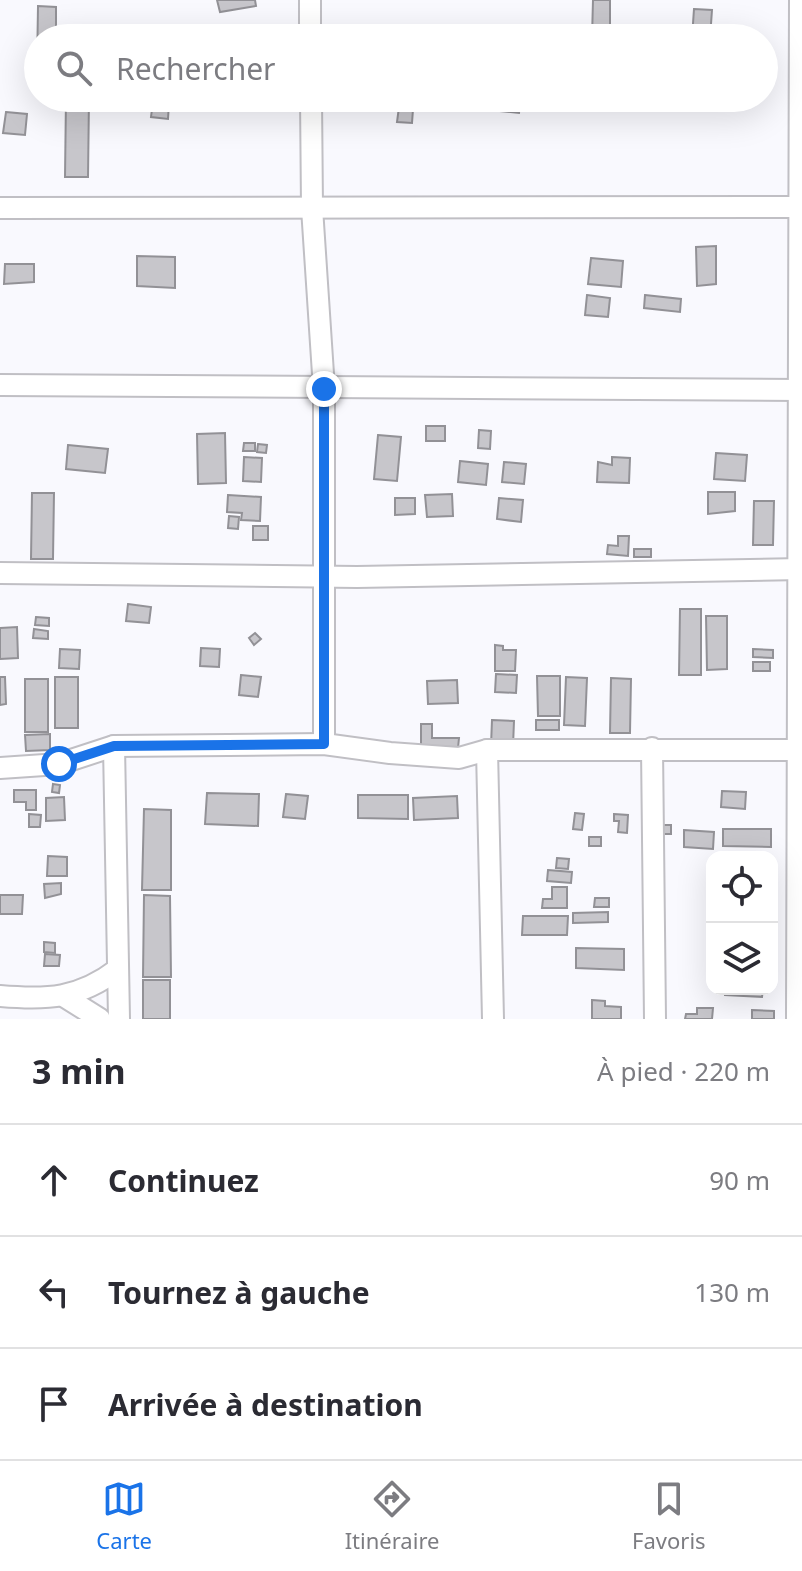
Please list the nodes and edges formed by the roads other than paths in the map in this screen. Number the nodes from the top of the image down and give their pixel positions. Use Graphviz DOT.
graph roads {
  1 [pos="310,0"];
  2 [pos="800,0"];
  3 [pos="310,24"];
  4 [pos="311,112"];
  5 [pos="801,207"];
  6 [pos="0,208"];
  7 [pos="312,208"];
  8 [pos="0,385"];
  9 [pos="324,389"];
  10 [pos="801,390"];
  11 [pos="800,569"];
  12 [pos="0,573"];
  13 [pos="324,576"];
  14 [pos="324,744"];
  15 [pos="114,746"];
  16 [pos="652,748"];
  17 [pos="487,750"];
  18 [pos="800,750"];
  19 [pos="0,768"];
  20 [pos="118,969"];
  21 [pos="0,996"];
  22 [pos="65,997"];
  23 [pos="100,1019"];
  24 [pos="119,1019"];
  25 [pos="493,1019"];
  26 [pos="655,1019"];
  27 [pos="797,1019"];
  1 -- 3 [label="street"];
  2 -- 5 [label="street"];
  4 -- 7 [label="street"];
  5 -- 7 [label="street"];
  5 -- 10 [label="street"];
  6 -- 7 [label="street"];
  7 -- 9 [label="street"];
  8 -- 9 [label="street"];
  9 -- 10 [label="street"];
  9 -- 13 [label="street"];
  10 -- 11 [label="street"];
  11 -- 13 [label="street"];
  11 -- 18 [label="street"];
  12 -- 13 [label="street"];
  13 -- 14 [label="street"];
  14 -- 15 [label="street"];
  14 -- 17 [label="street"];
  15 -- 19 [label="street"];
  15 -- 20 [label="street"];
  16 -- 17 [label="street"];
  16 -- 18 [label="street"];
  16 -- 26 [label="street"];
  17 -- 25 [label="street"];
  18 -- 27 [label="street"];
  20 -- 22 [label="street"];
  20 -- 24 [label="street"];
  21 -- 22 [label="street"];
  22 -- 23 [label="street"];
}
